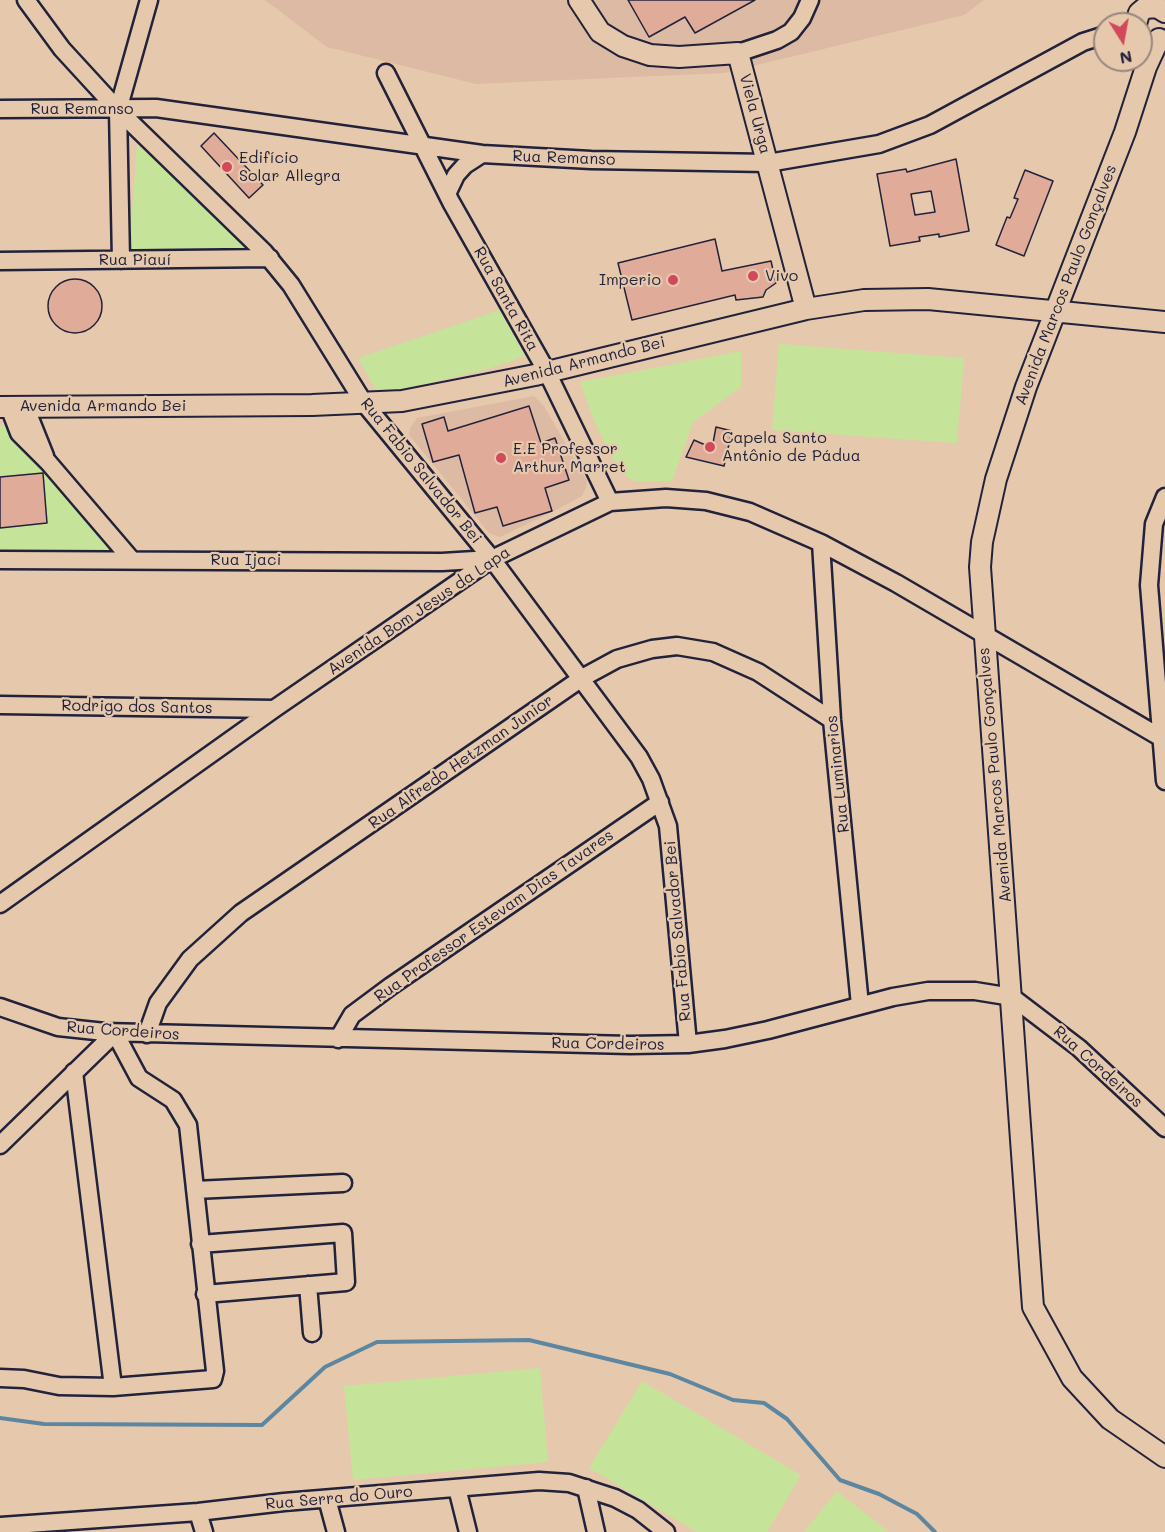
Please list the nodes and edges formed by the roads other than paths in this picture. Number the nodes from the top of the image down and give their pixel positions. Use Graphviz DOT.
graph roads {
  1 [pos="26,0"];
  2 [pos="149,0"];
  3 [pos="579,0"];
  4 [pos="810,0"];
  5 [pos="1159,6"];
  6 [pos="1145,12"];
  7 [pos="1093,39"];
  8 [pos="738,53"];
  9 [pos="1144,72"];
  10 [pos="386,73"];
  11 [pos="0,109"];
  12 [pos="118,110"];
  13 [pos="422,145"];
  14 [pos="482,154"];
  15 [pos="768,163"];
  16 [pos="447,194"];
  17 [pos="270,258"];
  18 [pos="120,260"];
  19 [pos="0,261"];
  20 [pos="806,309"];
  21 [pos="1055,312"];
  22 [pos="1165,322"];
  23 [pos="547,372"];
  24 [pos="364,403"];
  25 [pos="11,407"];
  26 [pos="1165,497"];
  27 [pos="610,502"];
  28 [pos="820,543"];
  29 [pos="1150,550"];
  30 [pos="131,559"];
  31 [pos="492,559"];
  32 [pos="1165,559"];
  33 [pos="0,560"];
  34 [pos="983,635"];
  35 [pos="582,678"];
  36 [pos="1,706"];
  37 [pos="274,708"];
  38 [pos="832,720"];
  39 [pos="1163,739"];
  40 [pos="1165,781"];
  41 [pos="660,802"];
  42 [pos="0,904"];
  43 [pos="1012,997"];
  44 [pos="860,1005"];
  45 [pos="0,1006"];
  46 [pos="115,1033"];
  47 [pos="147,1034"];
  48 [pos="338,1039"];
  49 [pos="688,1044"];
  50 [pos="74,1072"];
  51 [pos="1165,1128"];
  52 [pos="0,1145"];
  53 [pos="343,1183"];
  54 [pos="195,1190"];
  55 [pos="200,1244"];
  56 [pos="308,1285"];
  57 [pos="205,1294"];
  58 [pos="312,1333"];
  59 [pos="0,1378"];
  60 [pos="113,1387"];
  61 [pos="1165,1457"];
  62 [pos="457,1488"];
  63 [pos="586,1488"];
  64 [pos="327,1499"];
  65 [pos="198,1512"];
  66 [pos="0,1526"];
  67 [pos="75,1526"];
  68 [pos="204,1532"];
  69 [pos="336,1532"];
  70 [pos="468,1532"];
  71 [pos="596,1532"];
  72 [pos="666,1532"];
  1 -- 12 [label="street, Rua Fabio Salvador Bei"];
  2 -- 12 [label="street"];
  3 -- 8 [label="street"];
  4 -- 8 [label="street, Viela Urga"];
  5 -- 6 [label="street"];
  7 -- 15 [label="street, Rua Remanso"];
  8 -- 15 [label="street, Viela Urga"];
  9 -- 21 [label="street, Avenida Marcos Paulo Gonçalves"];
  10 -- 13 [label="street, Rua Santa Rita"];
  11 -- 12 [label="street, Rua Remanso"];
  12 -- 13 [label="street, Rua Remanso"];
  12 -- 17 [label="street, Rua Fabio Salvador Bei"];
  12 -- 18 [label="street"];
  13 -- 14 [label="street, Rua Remanso"];
  13 -- 16 [label="street, Rua Santa Rita"];
  14 -- 15 [label="street, Rua Remanso"];
  14 -- 16 [label="street"];
  15 -- 20 [label="street, Viela Urga"];
  16 -- 23 [label="street, Rua Santa Rita"];
  17 -- 18 [label="street, Rua Piauí"];
  17 -- 24 [label="street, Rua Fabio Salvador Bei"];
  18 -- 19 [label="street, Rua Piauí"];
  20 -- 21 [label="street, Avenida Armando Bei"];
  20 -- 23 [label="street, Avenida Armando Bei"];
  21 -- 22 [label="street, Avenida Armando Bei"];
  21 -- 34 [label="street, Avenida Marcos Paulo Gonçalves"];
  23 -- 24 [label="street, Avenida Armando Bei"];
  23 -- 27 [label="street, Rua Santa Rita"];
  24 -- 25 [label="street, Avenida Armando Bei"];
  24 -- 31 [label="street, Rua Fabio Salvador Bei"];
  25 -- 30 [label="street"];
  26 -- 29 [label="street"];
  27 -- 28 [label="street, Avenida Bom Jesus da Lapa"];
  27 -- 31 [label="street, Avenida Bom Jesus da Lapa"];
  28 -- 34 [label="street, Avenida Bom Jesus da Lapa"];
  28 -- 38 [label="street, Rua Luminarios"];
  29 -- 32 [label="street"];
  29 -- 39 [label="street"];
  30 -- 31 [label="street, Rua Ijaci"];
  30 -- 33 [label="street, Rua Ijaci"];
  31 -- 35 [label="street, Rua Fabio Salvador Bei"];
  31 -- 37 [label="street, Avenida Bom Jesus da Lapa"];
  34 -- 39 [label="street, Avenida Bom Jesus da Lapa"];
  34 -- 43 [label="street, Avenida Marcos Paulo Gonçalves"];
  35 -- 38 [label="street, Rua Alfredo Hetzman Junior"];
  35 -- 41 [label="street, Rua Fabio Salvador Bei"];
  35 -- 47 [label="street, Rua Alfredo Hetzman Junior"];
  36 -- 37 [label="street, Rodrigo dos Santos"];
  37 -- 42 [label="street, Avenida Bom Jesus da Lapa"];
  38 -- 44 [label="street, Rua Luminarios"];
  39 -- 40 [label="street"];
  41 -- 48 [label="street, Rua Professor Estevam Dias Tavares"];
  41 -- 49 [label="street, Rua Fabio Salvador Bei"];
  43 -- 44 [label="street, Rua Cordeiros"];
  43 -- 51 [label="street, Rua Cordeiros"];
  43 -- 61 [label="street, Avenida Marcos Paulo Gonçalves"];
  44 -- 49 [label="street, Rua Cordeiros"];
  45 -- 46 [label="street, Rua Cordeiros"];
  46 -- 47 [label="street, Rua Cordeiros"];
  46 -- 50 [label="street"];
  46 -- 54 [label="street"];
  47 -- 48 [label="street, Rua Cordeiros"];
  48 -- 49 [label="street, Rua Cordeiros"];
  50 -- 52 [label="street"];
  50 -- 60 [label="street"];
  53 -- 54 [label="street"];
  54 -- 55 [label="street"];
  55 -- 56 [label="street"];
  55 -- 57 [label="street"];
  56 -- 57 [label="street"];
  56 -- 58 [label="street"];
  57 -- 60 [label="street"];
  59 -- 60 [label="street"];
  62 -- 63 [label="street, Rua Serra do Ouro"];
  62 -- 64 [label="street, Rua Serra do Ouro"];
  62 -- 70 [label="street"];
  63 -- 71 [label="street"];
  63 -- 72 [label="street, Rua Serra do Ouro"];
  64 -- 65 [label="street, Rua Serra do Ouro"];
  64 -- 69 [label="street"];
  65 -- 67 [label="street, Rua Serra do Ouro"];
  65 -- 68 [label="street"];
  66 -- 67 [label="street, Rua Serra do Ouro"];
}
